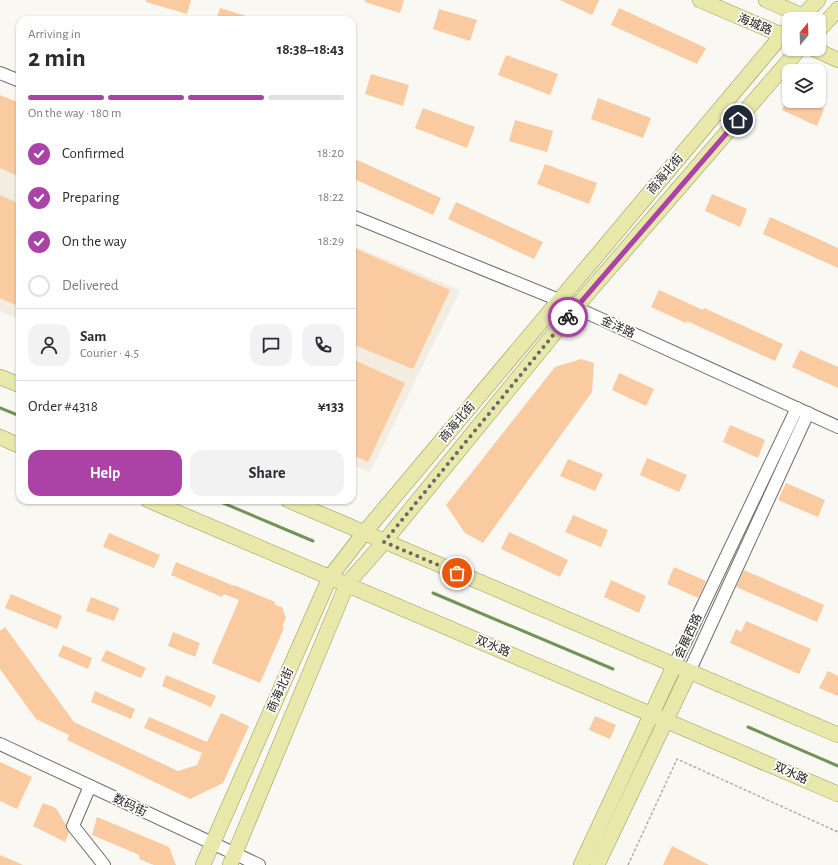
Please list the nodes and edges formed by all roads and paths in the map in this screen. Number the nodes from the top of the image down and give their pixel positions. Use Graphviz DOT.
graph roads {
  1 [pos="700,0"];
  2 [pos="766,0"];
  3 [pos="818,0"];
  4 [pos="838,9"];
  5 [pos="792,12"];
  6 [pos="809,12"];
  7 [pos="826,26"];
  8 [pos="782,32"];
  9 [pos="782,40"];
  10 [pos="826,54"];
  11 [pos="793,56"];
  12 [pos="838,60"];
  13 [pos="0,73"];
  14 [pos="16,79"];
  15 [pos="356,218"];
  16 [pos="559,300"];
  17 [pos="575,308"];
  18 [pos="0,377"];
  19 [pos="16,383"];
  20 [pos="797,408"];
  21 [pos="808,413"];
  22 [pos="838,427"];
  23 [pos="0,438"];
  24 [pos="16,444"];
  25 [pos="157,504"];
  26 [pos="298,504"];
  27 [pos="364,532"];
  28 [pos="384,542"];
  29 [pos="330,577"];
  30 [pos="347,584"];
  31 [pos="674,666"];
  32 [pos="689,672"];
  33 [pos="652,714"];
  34 [pos="666,720"];
  35 [pos="838,735"];
  36 [pos="0,744"];
  37 [pos="90,786"];
  38 [pos="838,794"];
  39 [pos="838,832"];
  40 [pos="213,843"];
  41 [pos="233,859"];
  42 [pos="104,865"];
  43 [pos="203,865"];
  44 [pos="259,865"];
  45 [pos="581,865"];
  46 [pos="597,865"];
  47 [pos="628,865"];
  1 -- 8 [label="main road, 海城路"];
  2 -- 5 [label="main road"];
  3 -- 6 [label="main road"];
  4 -- 7 [label="main road"];
  9 -- 16 [label="main road, 商海北街"];
  10 -- 12 [label="main road"];
  11 -- 17 [label="main road, 商海北街"];
  13 -- 14 [label="street"];
  15 -- 16 [label="street, 金洋路"];
  16 -- 17 [label="street, 金洋路"];
  16 -- 27 [label="main road, 商海北街"];
  17 -- 20 [label="street, 金洋路"];
  17 -- 28 [label="main road, 商海北街"];
  18 -- 19 [label="main road"];
  20 -- 21 [label="street, 金洋路"];
  20 -- 31 [label="street, 会展西路"];
  21 -- 22 [label="street, 金洋路"];
  21 -- 32 [label="street, 会展西路"];
  23 -- 24 [label="main road"];
  25 -- 29 [label="main road, 双水路"];
  26 -- 27 [label="main road"];
  27 -- 28 [label="main road"];
  27 -- 29 [label="main road, 商海北街"];
  28 -- 30 [label="main road, 商海北街"];
  28 -- 31 [label="main road"];
  29 -- 30 [label="main road, 双水路"];
  29 -- 40 [label="main road, 商海北街"];
  30 -- 33 [label="main road, 双水路"];
  30 -- 41 [label="main road, 商海北街"];
  31 -- 32 [label="main road"];
  31 -- 33 [label="main road, 会展西路"];
  32 -- 34 [label="main road, 会展西路"];
  32 -- 35 [label="main road"];
  33 -- 34 [label="main road, 双水路"];
  33 -- 45 [label="main road, 会展西路"];
  34 -- 38 [label="main road, 双水路"];
  34 -- 46 [label="main road, 会展西路"];
  36 -- 37 [label="street, 数码街"];
  37 -- 40 [label="street, 数码街"];
  37 -- 42 [label="street"];
  39 -- 47 [label="path"];
  40 -- 41 [label="street, 数码街"];
  40 -- 43 [label="main road, 商海北街"];
  41 -- 44 [label="street, 数码街"];
}
